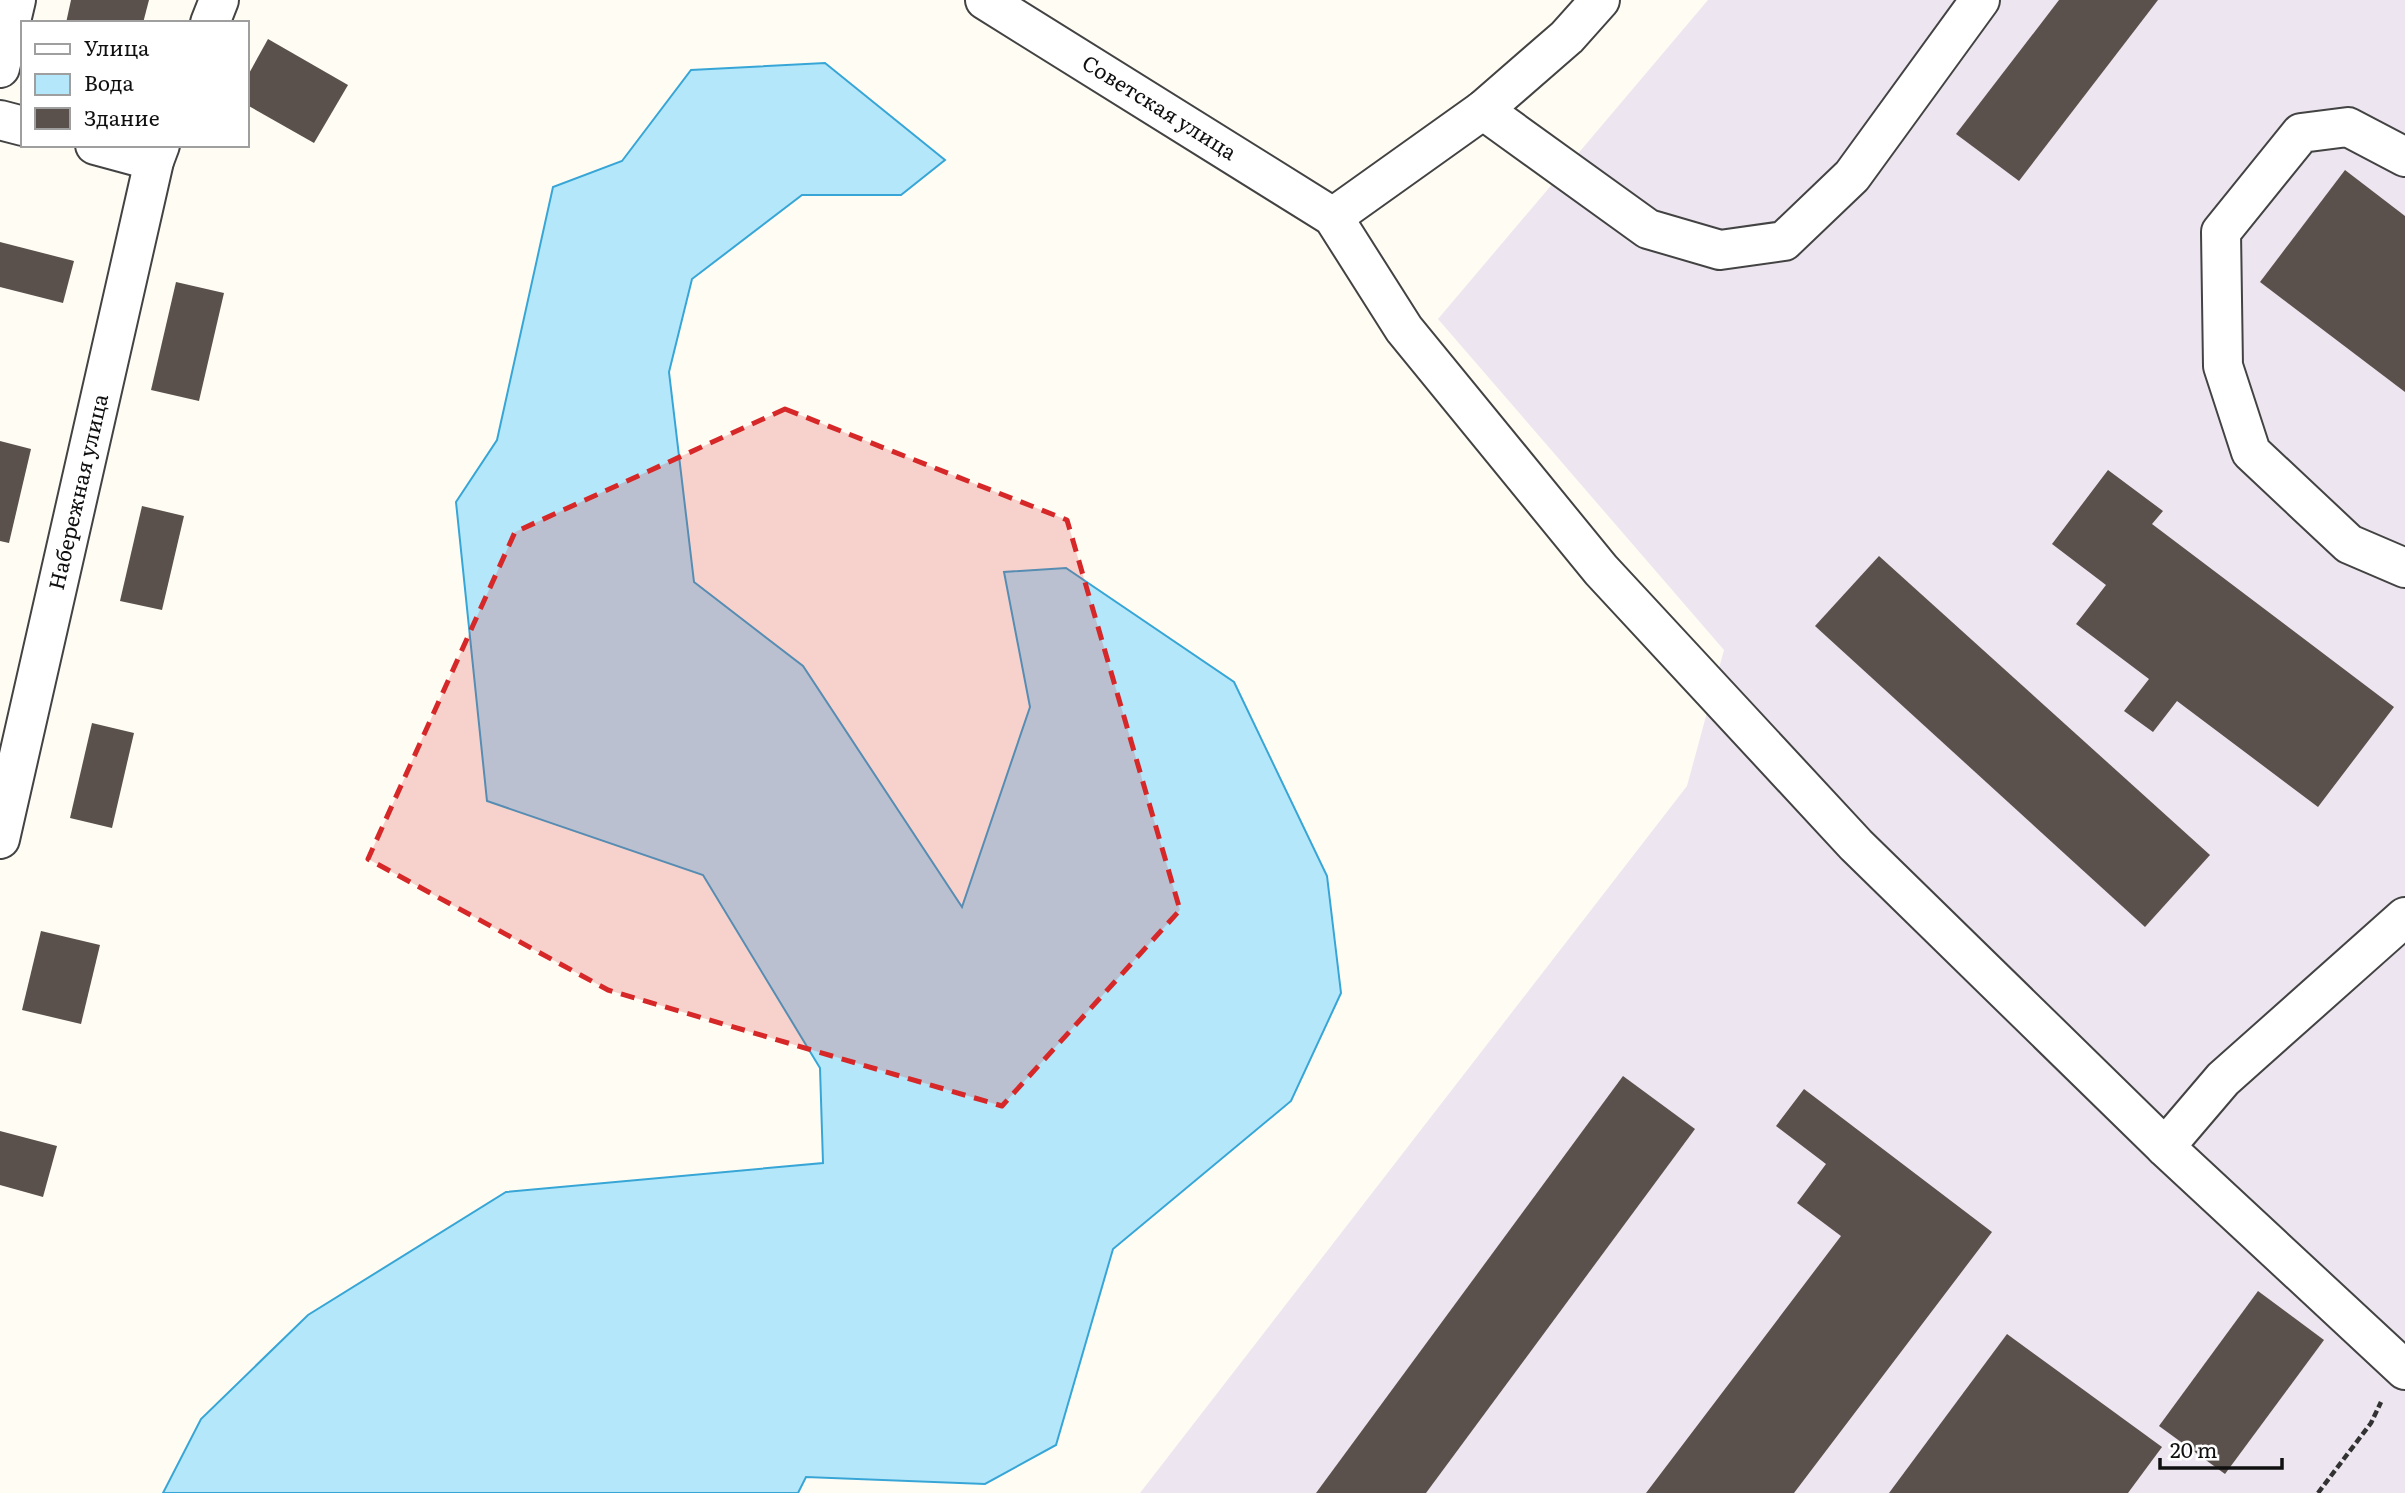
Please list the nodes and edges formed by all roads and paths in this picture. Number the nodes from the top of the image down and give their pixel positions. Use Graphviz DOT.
graph roads {
  1 [pos="16,0"];
  2 [pos="219,0"];
  3 [pos="985,0"];
  4 [pos="1600,0"];
  5 [pos="1980,0"];
  6 [pos="211,21"];
  7 [pos="0,68"];
  8 [pos="1483,110"];
  9 [pos="0,120"];
  10 [pos="21,125"];
  11 [pos="110,147"];
  12 [pos="157,153"];
  13 [pos="2405,157"];
  14 [pos="1333,217"];
  15 [pos="2405,568"];
  16 [pos="0,839"];
  17 [pos="2400,930"];
  18 [pos="2165,1147"];
  19 [pos="2396,1362"];
  20 [pos="2318,1493"];
  1 -- 7 [label="street"];
  2 -- 6 [label="street"];
  3 -- 14 [label="street, Советская улица"];
  4 -- 8 [label="street"];
  5 -- 8 [label="street"];
  8 -- 14 [label="street"];
  9 -- 10 [label="street"];
  11 -- 12 [label="street"];
  12 -- 16 [label="street, Набережная улица"];
  13 -- 15 [label="street"];
  14 -- 18 [label="street"];
  17 -- 18 [label="street"];
  18 -- 19 [label="street"];
  19 -- 20 [label="path"];
}
